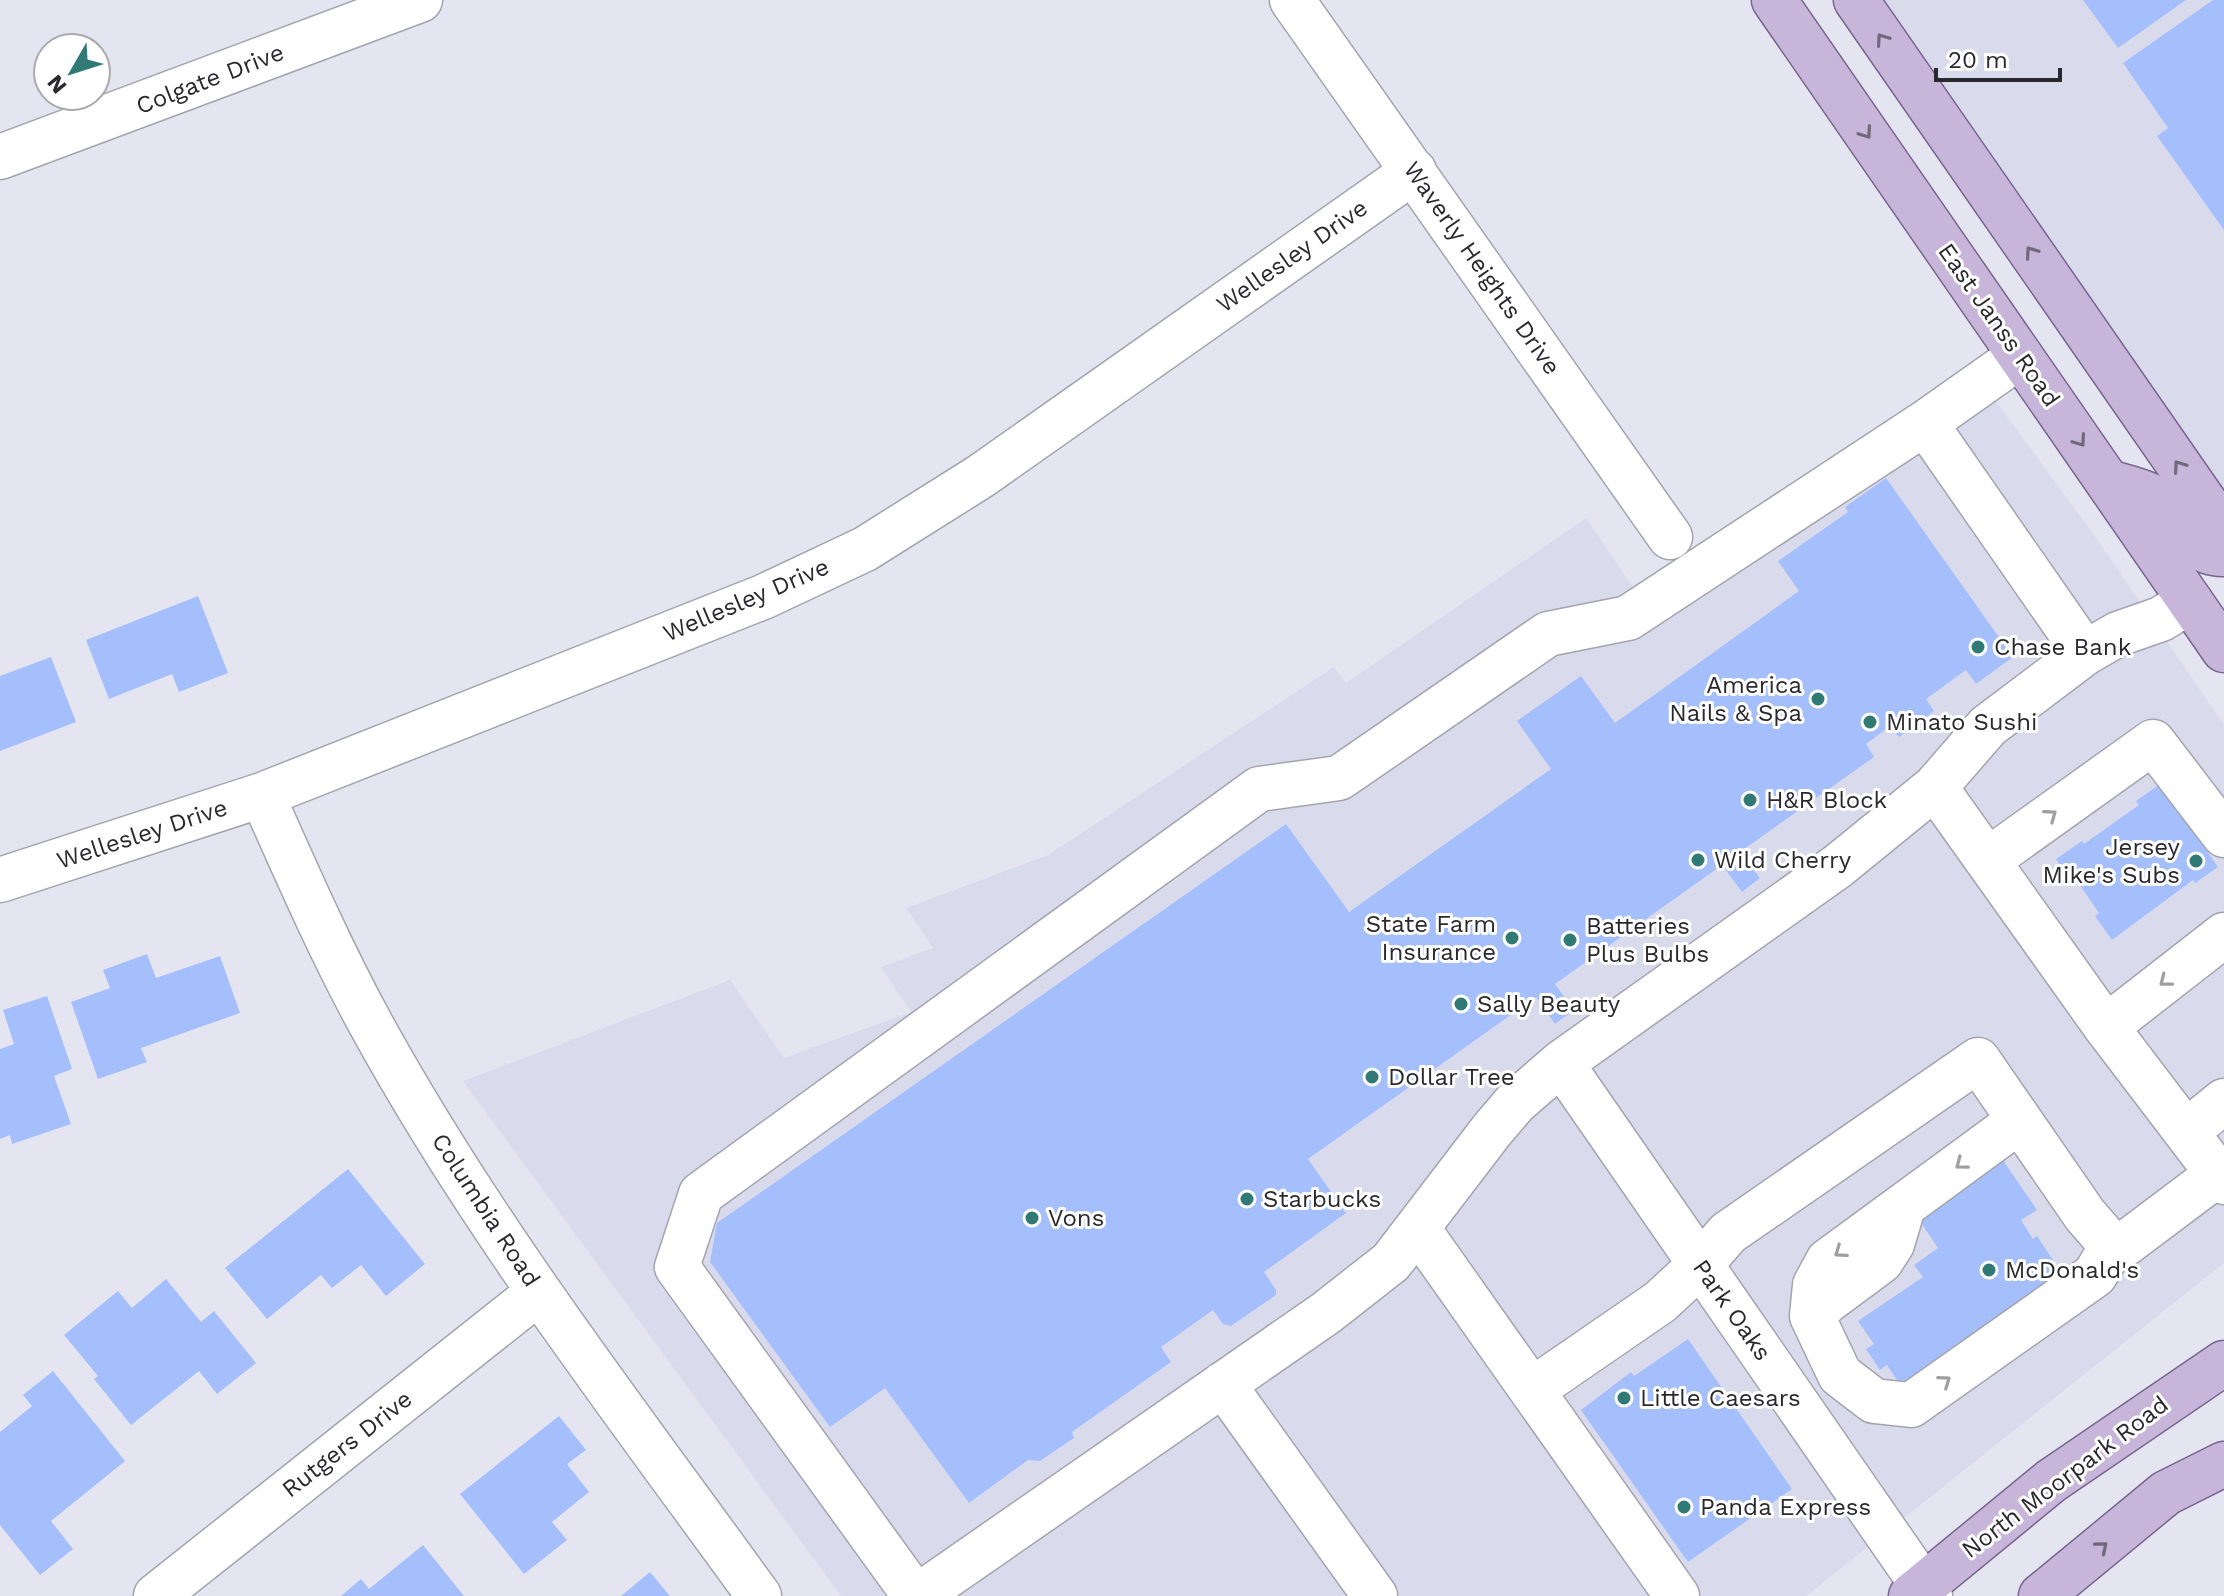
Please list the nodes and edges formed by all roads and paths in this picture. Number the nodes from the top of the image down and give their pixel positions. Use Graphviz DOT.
graph roads {
  1 [pos="420,0"];
  2 [pos="1292,0"];
  3 [pos="1774,0"];
  4 [pos="1856,0"];
  5 [pos="0,157"];
  6 [pos="1414,171"];
  7 [pos="2020,356"];
  8 [pos="1925,423"];
  9 [pos="2107,481"];
  10 [pos="2224,530"];
  11 [pos="1670,537"];
  12 [pos="2224,554"];
  13 [pos="2207,602"];
  14 [pos="2224,650"];
  15 [pos="2085,653"];
  16 [pos="1935,787"];
  17 [pos="262,795"];
  18 [pos="2224,835"];
  19 [pos="1988,860"];
  20 [pos="0,880"];
  21 [pos="2224,935"];
  22 [pos="2106,1027"];
  23 [pos="1561,1063"];
  24 [pos="2224,1101"];
  25 [pos="2019,1121"];
  26 [pos="2186,1132"];
  27 [pos="2221,1178"];
  28 [pos="1418,1229"];
  29 [pos="2112,1246"];
  30 [pos="1701,1264"];
  31 [pos="539,1292"];
  32 [pos="2224,1363"];
  33 [pos="1223,1384"];
  34 [pos="1532,1390"];
  35 [pos="2224,1464"];
  36 [pos="1921,1593"];
  37 [pos="156,1596"];
  38 [pos="759,1596"];
  39 [pos="916,1596"];
  40 [pos="1375,1596"];
  41 [pos="1677,1596"];
  42 [pos="2041,1596"];
  1 -- 5 [label="street, Colgate Drive"];
  2 -- 6 [label="street, Waverly Heights Drive"];
  3 -- 7 [label="main road, East Janss Road, one-way"];
  10 -- 4 [label="main road, one-way"];
  6 -- 11 [label="street, Waverly Heights Drive"];
  6 -- 17 [label="street, Wellesley Drive"];
  7 -- 8 [label="street"];
  7 -- 9 [label="main road, East Janss Road, one-way"];
  8 -- 15 [label="street"];
  8 -- 39 [label="street"];
  9 -- 12 [label="main road"];
  9 -- 13 [label="main road, East Janss Road"];
  13 -- 14 [label="main road, East Janss Road"];
  13 -- 15 [label="street"];
  15 -- 16 [label="street"];
  16 -- 19 [label="street"];
  16 -- 23 [label="street"];
  17 -- 20 [label="street, Wellesley Drive"];
  17 -- 31 [label="street, Columbia Road"];
  19 -- 18 [label="street, one-way"];
  19 -- 22 [label="street"];
  21 -- 22 [label="street, one-way"];
  22 -- 26 [label="street"];
  23 -- 28 [label="street"];
  23 -- 30 [label="street, Park Oaks"];
  24 -- 26 [label="street"];
  25 -- 29 [label="street"];
  25 -- 29 [label="street, one-way"];
  25 -- 30 [label="street"];
  26 -- 27 [label="street"];
  27 -- 29 [label="street"];
  28 -- 33 [label="street"];
  28 -- 34 [label="street"];
  30 -- 34 [label="street"];
  30 -- 36 [label="street, Park Oaks"];
  31 -- 37 [label="street, Rutgers Drive"];
  31 -- 38 [label="street, Columbia Road"];
  32 -- 36 [label="main road, North Moorpark Road"];
  33 -- 39 [label="street"];
  33 -- 40 [label="street"];
  34 -- 41 [label="street"];
  42 -- 35 [label="main road, one-way"];
}
